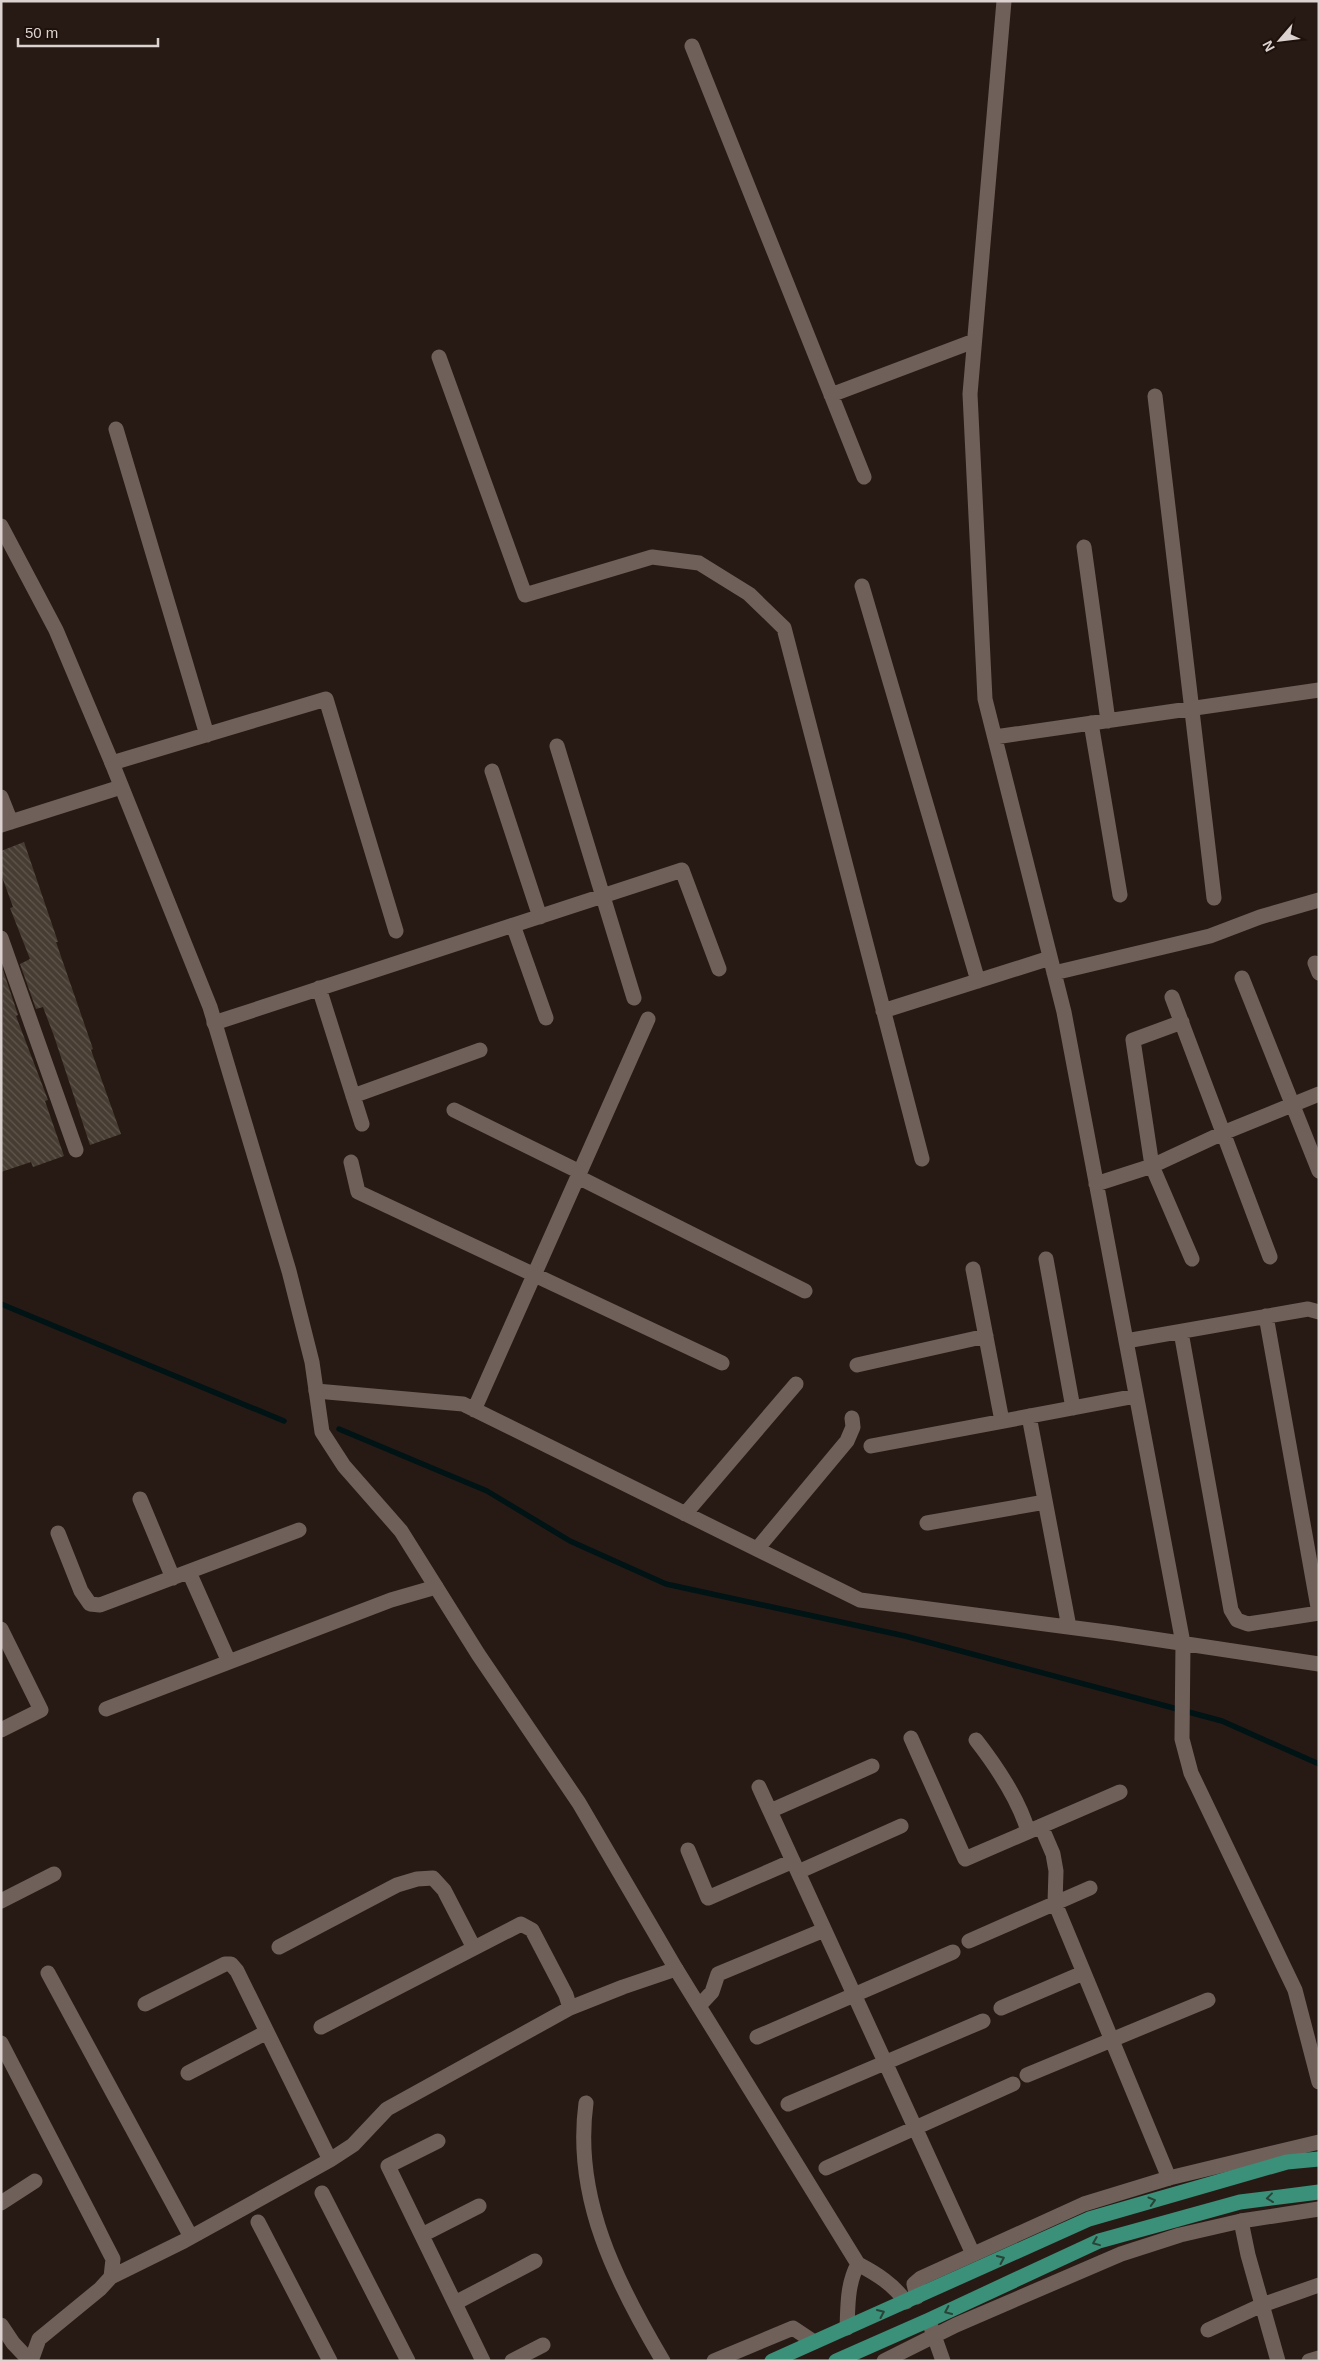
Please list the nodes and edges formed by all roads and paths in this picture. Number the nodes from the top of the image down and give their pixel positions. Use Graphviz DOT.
graph roads {
  1 [pos="1004,1"];
  2 [pos="692,46"];
  3 [pos="974,341"];
  4 [pos="438,357"];
  5 [pos="831,395"];
  6 [pos="1155,396"];
  7 [pos="116,430"];
  8 [pos="864,477"];
  9 [pos="1,526"];
  10 [pos="1084,548"];
  11 [pos="862,586"];
  12 [pos="1319,690"];
  13 [pos="1192,708"];
  14 [pos="1108,721"];
  15 [pos="1091,723"];
  16 [pos="207,735"];
  17 [pos="995,737"];
  18 [pos="557,746"];
  19 [pos="112,763"];
  20 [pos="492,771"];
  21 [pos="121,787"];
  22 [pos="1,797"];
  23 [pos="6,823"];
  24 [pos="1120,895"];
  25 [pos="604,896"];
  26 [pos="1214,898"];
  27 [pos="1319,900"];
  28 [pos="540,917"];
  29 [pos="513,925"];
  30 [pos="396,931"];
  31 [pos="1,938"];
  32 [pos="1050,958"];
  33 [pos="719,970"];
  34 [pos="1054,973"];
  35 [pos="1242,978"];
  36 [pos="978,981"];
  37 [pos="319,988"];
  38 [pos="1172,997"];
  39 [pos="634,998"];
  40 [pos="883,1011"];
  41 [pos="546,1018"];
  42 [pos="648,1019"];
  43 [pos="214,1022"];
  44 [pos="1182,1022"];
  45 [pos="480,1050"];
  46 [pos="1319,1094"];
  47 [pos="353,1096"];
  48 [pos="1293,1105"];
  49 [pos="454,1110"];
  50 [pos="362,1124"];
  51 [pos="1223,1133"];
  52 [pos="76,1150"];
  53 [pos="922,1159"];
  54 [pos="351,1162"];
  55 [pos="1152,1166"];
  56 [pos="1319,1171"];
  57 [pos="579,1174"];
  58 [pos="1096,1184"];
  59 [pos="1270,1256"];
  60 [pos="1046,1259"];
  61 [pos="1192,1260"];
  62 [pos="973,1270"];
  63 [pos="534,1275"];
  64 [pos="805,1291"];
  65 [pos="1319,1312"];
  66 [pos="1266,1316"];
  67 [pos="1181,1332"];
  68 [pos="986,1336"];
  69 [pos="1126,1341"];
  70 [pos="722,1363"];
  71 [pos="857,1365"];
  72 [pos="796,1384"];
  73 [pos="316,1391"];
  74 [pos="1136,1396"];
  75 [pos="1073,1408"];
  76 [pos="474,1410"];
  77 [pos="1030,1416"];
  78 [pos="852,1418"];
  79 [pos="1002,1421"];
  80 [pos="871,1446"];
  81 [pos="140,1499"];
  82 [pos="1044,1502"];
  83 [pos="685,1514"];
  84 [pos="927,1523"];
  85 [pos="299,1530"];
  86 [pos="58,1533"];
  87 [pos="757,1549"];
  88 [pos="189,1572"];
  89 [pos="172,1578"];
  90 [pos="436,1587"];
  91 [pos="1319,1613"];
  92 [pos="1069,1627"];
  93 [pos="3,1638"];
  94 [pos="1183,1643"];
  95 [pos="229,1662"];
  96 [pos="1319,1664"];
  97 [pos="106,1709"];
  98 [pos="1,1730"];
  99 [pos="911,1738"];
  100 [pos="976,1740"];
  101 [pos="872,1766"];
  102 [pos="759,1787"];
  103 [pos="1120,1792"];
  104 [pos="770,1811"];
  105 [pos="901,1826"];
  106 [pos="1035,1828"];
  107 [pos="688,1850"];
  108 [pos="795,1866"];
  109 [pos="54,1874"];
  110 [pos="1090,1888"];
  111 [pos="1,1901"];
  112 [pos="1055,1903"];
  113 [pos="824,1930"];
  114 [pos="969,1941"];
  115 [pos="279,1947"];
  116 [pos="474,1948"];
  117 [pos="953,1952"];
  118 [pos="676,1969"];
  119 [pos="48,1973"];
  120 [pos="1083,1973"];
  121 [pos="854,1995"];
  122 [pos="1208,2000"];
  123 [pos="145,2004"];
  124 [pos="699,2006"];
  125 [pos="570,2008"];
  126 [pos="1001,2008"];
  127 [pos="983,2021"];
  128 [pos="321,2027"];
  129 [pos="267,2032"];
  130 [pos="757,2038"];
  131 [pos="1111,2040"];
  132 [pos="1,2043"];
  133 [pos="885,2063"];
  134 [pos="188,2073"];
  135 [pos="1027,2075"];
  136 [pos="1319,2082"];
  137 [pos="1013,2084"];
  138 [pos="586,2103"];
  139 [pos="788,2104"];
  140 [pos="914,2128"];
  141 [pos="438,2141"];
  142 [pos="1319,2142"];
  143 [pos="1319,2159"];
  144 [pos="330,2160"];
  145 [pos="826,2168"];
  146 [pos="1169,2178"];
  147 [pos="35,2181"];
  148 [pos="1319,2192"];
  149 [pos="322,2193"];
  150 [pos="1,2203"];
  151 [pos="478,2206"];
  152 [pos="1319,2209"];
  153 [pos="1241,2221"];
  154 [pos="258,2222"];
  155 [pos="422,2235"];
  156 [pos="191,2237"];
  157 [pos="973,2254"];
  158 [pos="535,2261"];
  159 [pos="858,2264"];
  160 [pos="110,2277"];
  161 [pos="1319,2285"];
  162 [pos="912,2299"];
  163 [pos="455,2303"];
  164 [pos="1262,2305"];
  165 [pos="929,2320"];
  166 [pos="1,2325"];
  167 [pos="847,2328"];
  168 [pos="1208,2330"];
  169 [pos="935,2336"];
  170 [pos="814,2342"];
  171 [pos="544,2345"];
  172 [pos="1319,2358"];
  173 [pos="31,2361"];
  174 [pos="330,2361"];
  175 [pos="408,2361"];
  176 [pos="483,2361"];
  177 [pos="512,2361"];
  178 [pos="663,2361"];
  179 [pos="714,2361"];
  180 [pos="772,2361"];
  181 [pos="836,2361"];
  182 [pos="884,2361"];
  183 [pos="944,2361"];
  184 [pos="1278,2361"];
  185 [pos="1309,2361"];
  1 -- 3 [label="street"];
  2 -- 5 [label="street"];
  3 -- 5 [label="street"];
  3 -- 17 [label="street"];
  4 -- 40 [label="street"];
  5 -- 8 [label="street"];
  6 -- 13 [label="street"];
  7 -- 16 [label="street"];
  9 -- 19 [label="street"];
  10 -- 14 [label="street"];
  11 -- 36 [label="street"];
  12 -- 13 [label="street"];
  13 -- 14 [label="street"];
  13 -- 26 [label="street"];
  14 -- 15 [label="street"];
  15 -- 17 [label="street"];
  15 -- 24 [label="street"];
  16 -- 19 [label="street"];
  16 -- 30 [label="street"];
  17 -- 32 [label="street"];
  18 -- 25 [label="street"];
  19 -- 21 [label="street"];
  20 -- 28 [label="street"];
  21 -- 23 [label="street"];
  21 -- 43 [label="street"];
  22 -- 23 [label="street"];
  25 -- 28 [label="street"];
  25 -- 33 [label="street"];
  25 -- 39 [label="street"];
  27 -- 34 [label="street"];
  28 -- 29 [label="street"];
  29 -- 37 [label="street"];
  29 -- 41 [label="street"];
  31 -- 52 [label="street"];
  32 -- 34 [label="street"];
  32 -- 36 [label="street"];
  34 -- 58 [label="street"];
  35 -- 48 [label="street"];
  36 -- 40 [label="street"];
  37 -- 43 [label="street"];
  37 -- 47 [label="street"];
  38 -- 44 [label="street"];
  40 -- 53 [label="street"];
  42 -- 57 [label="street"];
  43 -- 73 [label="street"];
  44 -- 51 [label="street"];
  44 -- 55 [label="street"];
  45 -- 47 [label="street"];
  46 -- 48 [label="street"];
  47 -- 50 [label="street"];
  48 -- 51 [label="street"];
  48 -- 56 [label="street"];
  49 -- 57 [label="street"];
  51 -- 55 [label="street"];
  51 -- 59 [label="street"];
  54 -- 63 [label="street"];
  55 -- 58 [label="street"];
  55 -- 61 [label="street"];
  57 -- 63 [label="street"];
  57 -- 64 [label="street"];
  58 -- 69 [label="street"];
  60 -- 75 [label="street"];
  62 -- 68 [label="street"];
  63 -- 70 [label="street"];
  63 -- 76 [label="street"];
  65 -- 66 [label="street"];
  66 -- 67 [label="street"];
  66 -- 91 [label="street"];
  67 -- 69 [label="street"];
  67 -- 91 [label="street"];
  68 -- 71 [label="street"];
  68 -- 79 [label="street"];
  69 -- 74 [label="street"];
  72 -- 83 [label="street"];
  73 -- 76 [label="street"];
  73 -- 90 [label="street"];
  74 -- 75 [label="street"];
  74 -- 94 [label="street"];
  75 -- 77 [label="street"];
  76 -- 83 [label="street"];
  77 -- 79 [label="street"];
  77 -- 82 [label="street"];
  78 -- 87 [label="street"];
  79 -- 80 [label="street"];
  81 -- 89 [label="street"];
  82 -- 84 [label="street"];
  82 -- 92 [label="street"];
  83 -- 87 [label="street"];
  85 -- 88 [label="street"];
  86 -- 89 [label="street"];
  87 -- 92 [label="street"];
  88 -- 89 [label="street"];
  88 -- 95 [label="street"];
  90 -- 95 [label="street"];
  90 -- 118 [label="street"];
  92 -- 94 [label="street"];
  93 -- 98 [label="street"];
  94 -- 96 [label="street"];
  94 -- 136 [label="street"];
  95 -- 97 [label="street"];
  99 -- 106 [label="street"];
  100 -- 106 [label="street"];
  101 -- 104 [label="street"];
  102 -- 104 [label="street"];
  103 -- 106 [label="street"];
  104 -- 108 [label="street"];
  105 -- 108 [label="street"];
  106 -- 112 [label="street"];
  107 -- 108 [label="street"];
  108 -- 113 [label="street"];
  109 -- 111 [label="street"];
  110 -- 112 [label="street"];
  112 -- 114 [label="street"];
  112 -- 120 [label="street"];
  113 -- 121 [label="street"];
  113 -- 124 [label="street"];
  115 -- 116 [label="street"];
  116 -- 125 [label="street"];
  116 -- 128 [label="street"];
  117 -- 121 [label="street"];
  118 -- 124 [label="street"];
  118 -- 125 [label="street"];
  119 -- 156 [label="street"];
  120 -- 126 [label="street"];
  120 -- 131 [label="street"];
  121 -- 130 [label="street"];
  121 -- 133 [label="street"];
  122 -- 131 [label="street"];
  123 -- 129 [label="street"];
  124 -- 159 [label="street"];
  125 -- 144 [label="street"];
  127 -- 133 [label="street"];
  129 -- 134 [label="street"];
  129 -- 144 [label="street"];
  131 -- 135 [label="street"];
  131 -- 146 [label="street"];
  132 -- 160 [label="street"];
  133 -- 139 [label="street"];
  133 -- 140 [label="street"];
  137 -- 140 [label="street"];
  138 -- 178 [label="street"];
  140 -- 145 [label="street"];
  140 -- 157 [label="street"];
  141 -- 155 [label="street"];
  142 -- 146 [label="street"];
  162 -- 143 [label="highway, one-way"];
  144 -- 156 [label="street"];
  146 -- 157 [label="street"];
  147 -- 150 [label="street"];
  148 -- 165 [label="highway, one-way"];
  149 -- 175 [label="street"];
  151 -- 155 [label="street"];
  152 -- 153 [label="street"];
  153 -- 164 [label="street"];
  153 -- 169 [label="street"];
  154 -- 174 [label="street"];
  155 -- 163 [label="street"];
  156 -- 160 [label="street"];
  157 -- 162 [label="street"];
  158 -- 163 [label="street"];
  159 -- 162 [label="street"];
  159 -- 167 [label="street"];
  160 -- 173 [label="street"];
  161 -- 164 [label="street"];
  167 -- 162 [label="highway, one-way"];
  163 -- 176 [label="street"];
  164 -- 168 [label="street"];
  164 -- 184 [label="street"];
  165 -- 169 [label="street"];
  165 -- 181 [label="highway"];
  166 -- 173 [label="street"];
  167 -- 170 [label="highway"];
  169 -- 182 [label="street"];
  169 -- 183 [label="street"];
  170 -- 179 [label="street"];
  170 -- 180 [label="highway"];
  171 -- 177 [label="street"];
  172 -- 185 [label="street"];
}
